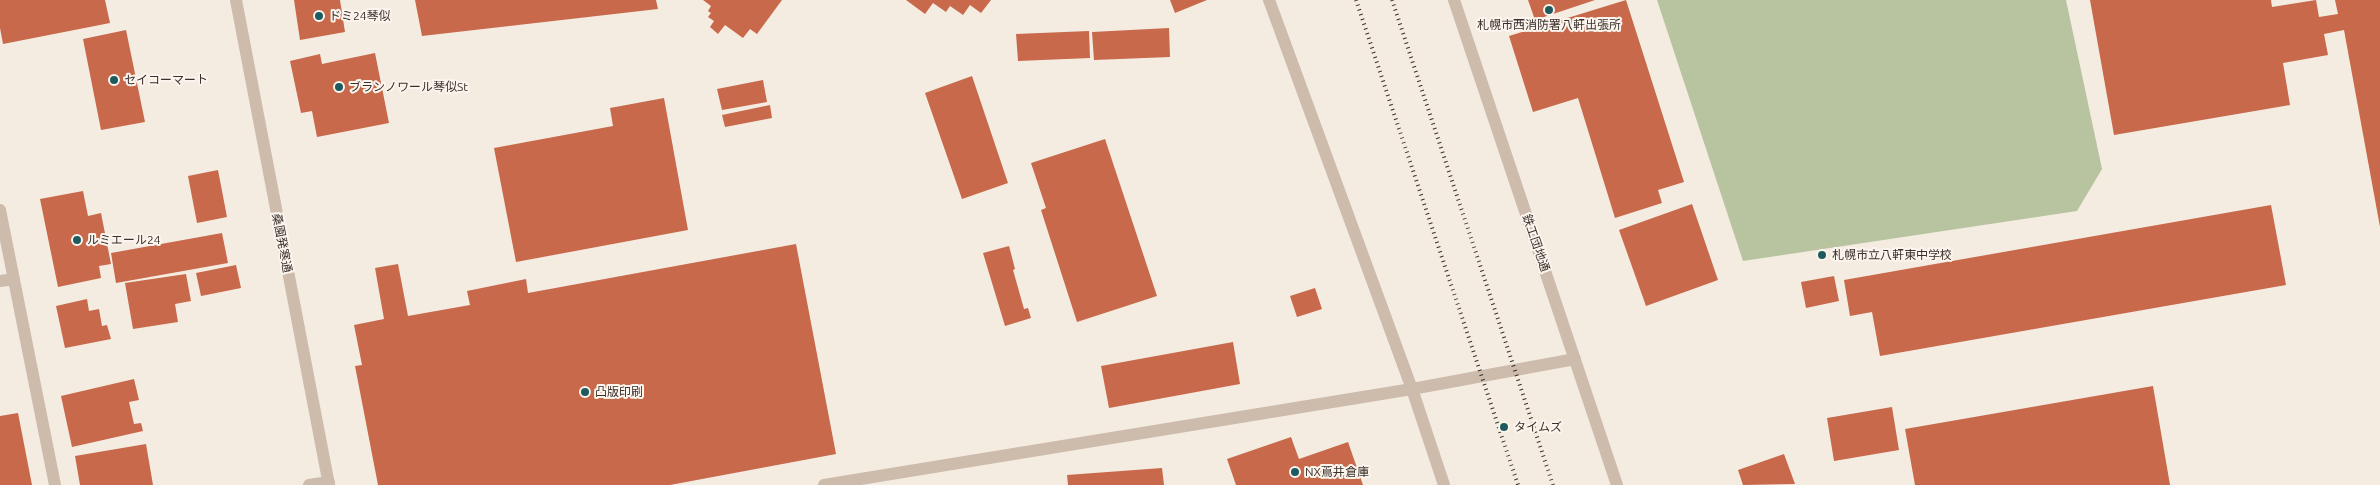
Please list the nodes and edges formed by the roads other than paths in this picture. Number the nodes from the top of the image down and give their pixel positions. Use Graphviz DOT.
graph roads {
  1 [pos="236,0"];
  2 [pos="1269,0"];
  3 [pos="1454,0"];
  4 [pos="0,210"];
  5 [pos="14,279"];
  6 [pos="0,281"];
  7 [pos="1575,359"];
  8 [pos="1412,390"];
  9 [pos="872,480"];
  10 [pos="329,483"];
  11 [pos="55,485"];
  12 [pos="309,485"];
  13 [pos="824,485"];
  14 [pos="1444,485"];
  15 [pos="1617,485"];
  1 -- 10 [label="street, 桑園発寒通"];
  2 -- 8 [label="street"];
  3 -- 7 [label="street, 鉄工団地通"];
  4 -- 5 [label="street"];
  5 -- 6 [label="street"];
  5 -- 11 [label="street"];
  7 -- 8 [label="street"];
  7 -- 15 [label="street, 鉄工団地通"];
  8 -- 9 [label="street"];
  8 -- 14 [label="street"];
  9 -- 13 [label="street"];
  10 -- 12 [label="street"];
}
